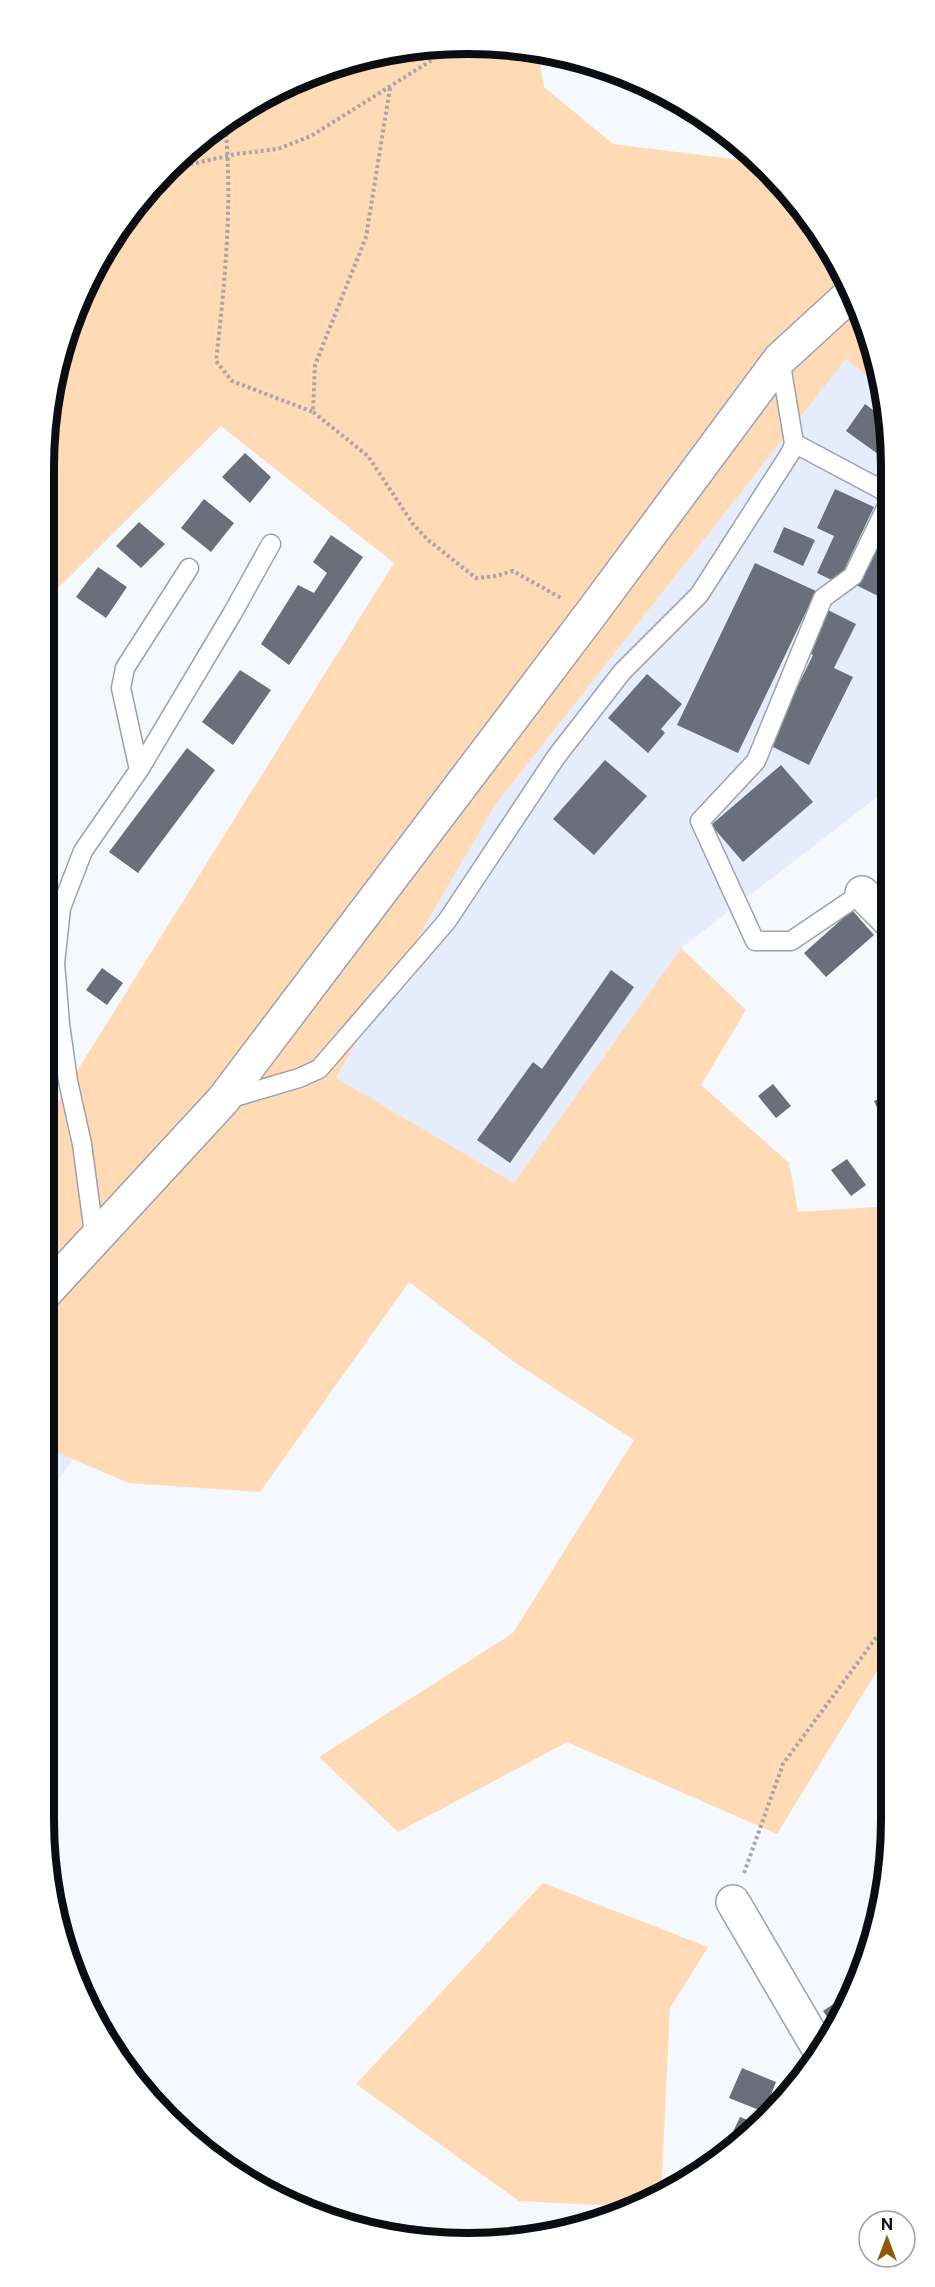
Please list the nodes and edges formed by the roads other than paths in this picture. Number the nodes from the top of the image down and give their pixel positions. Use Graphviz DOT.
graph roads {
  1 [pos="845,299"];
  2 [pos="780,359"];
  3 [pos="794,443"];
  4 [pos="881,489"];
  5 [pos="881,517"];
  6 [pos="271,544"];
  7 [pos="189,568"];
  8 [pos="139,770"];
  9 [pos="862,893"];
  10 [pos="881,912"];
  11 [pos="54,1020"];
  12 [pos="60,1024"];
  13 [pos="223,1100"];
  14 [pos="95,1241"];
  15 [pos="54,1284"];
  16 [pos="733,1902"];
  17 [pos="815,2043"];
  1 -- 2 [label="main road"];
  2 -- 3 [label="lane"];
  2 -- 13 [label="main road"];
  3 -- 4 [label="lane"];
  3 -- 13 [label="lane"];
  5 -- 9 [label="lane"];
  6 -- 8 [label="lane"];
  7 -- 8 [label="lane"];
  8 -- 12 [label="lane"];
  9 -- 10 [label="main road"];
  11 -- 12 [label="lane"];
  12 -- 14 [label="lane"];
  13 -- 14 [label="main road"];
  14 -- 15 [label="main road"];
  16 -- 17 [label="main road"];
}
